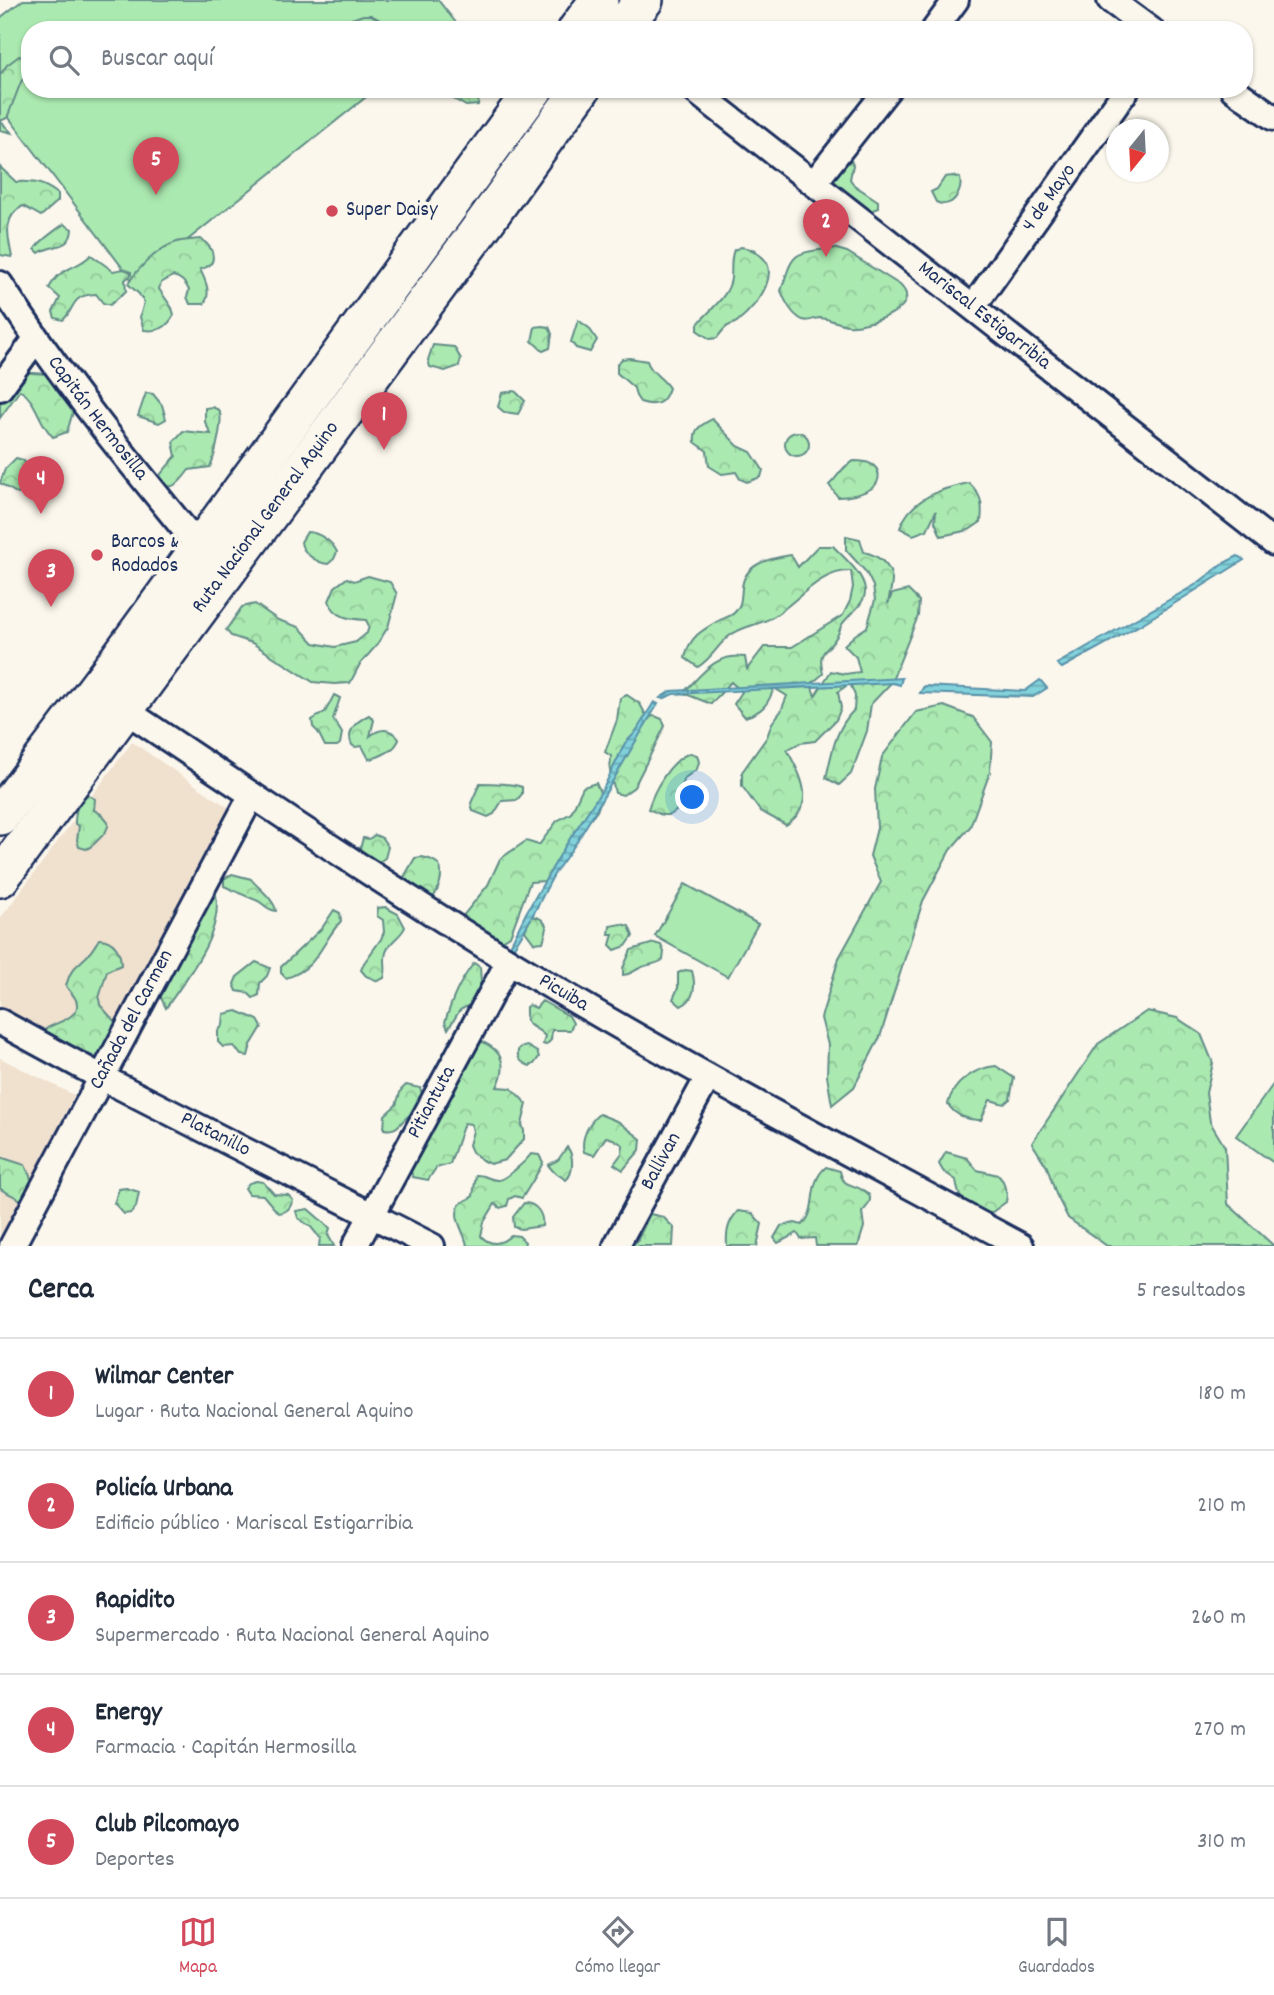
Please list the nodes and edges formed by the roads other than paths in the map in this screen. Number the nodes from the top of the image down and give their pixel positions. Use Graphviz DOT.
graph roads {
  1 [pos="599,0"];
  2 [pos="620,0"];
  3 [pos="644,0"];
  4 [pos="956,0"];
  5 [pos="1110,0"];
  6 [pos="584,21"];
  7 [pos="616,21"];
  8 [pos="626,21"];
  9 [pos="941,21"];
  10 [pos="1139,21"];
  11 [pos="527,98"];
  12 [pos="575,98"];
  13 [pos="705,98"];
  14 [pos="881,98"];
  15 [pos="1121,98"];
  16 [pos="1246,98"];
  17 [pos="1274,118"];
  18 [pos="814,183"];
  19 [pos="0,284"];
  20 [pos="973,307"];
  21 [pos="36,339"];
  22 [pos="0,388"];
  23 [pos="1274,543"];
  24 [pos="200,548"];
  25 [pos="125,710"];
  26 [pos="252,795"];
  27 [pos="1,811"];
  28 [pos="0,878"];
  29 [pos="509,961"];
  30 [pos="0,1022"];
  31 [pos="101,1077"];
  32 [pos="708,1077"];
  33 [pos="371,1215"];
  34 [pos="12,1246"];
  35 [pos="355,1246"];
  36 [pos="432,1246"];
  37 [pos="616,1246"];
  38 [pos="1021,1246"];
  1 -- 6 [label="highway"];
  2 -- 7 [label="street"];
  3 -- 8 [label="highway"];
  4 -- 9 [label="street"];
  5 -- 10 [label="street"];
  11 -- 24 [label="highway, Ruta Nacional General Aquino"];
  12 -- 25 [label="highway, Ruta Nacional General Aquino"];
  13 -- 18 [label="street, Mariscal Estigarribia"];
  14 -- 18 [label="street"];
  15 -- 20 [label="street, 4 de Mayo"];
  16 -- 17 [label="street"];
  18 -- 20 [label="street, Mariscal Estigarribia"];
  19 -- 21 [label="street, Capitán Hermosilla"];
  20 -- 23 [label="street, Mariscal Estigarribia"];
  21 -- 22 [label="street"];
  21 -- 24 [label="street, Capitán Hermosilla"];
  24 -- 27 [label="highway, Ruta Nacional General Aquino"];
  25 -- 26 [label="street, Picuiba"];
  25 -- 28 [label="highway, Ruta Nacional General Aquino"];
  26 -- 29 [label="street, Picuiba"];
  26 -- 31 [label="street, Cañada del Carmen"];
  29 -- 32 [label="street, Picuiba"];
  29 -- 33 [label="street, Pitiantuta"];
  30 -- 31 [label="street, Platanillo"];
  31 -- 33 [label="street, Platanillo"];
  31 -- 34 [label="street, Cañada del Carmen"];
  32 -- 37 [label="street, Ballivan"];
  32 -- 38 [label="street, Picuiba"];
  33 -- 35 [label="street, Pitiantuta"];
  33 -- 36 [label="street, Platanillo"];
}
